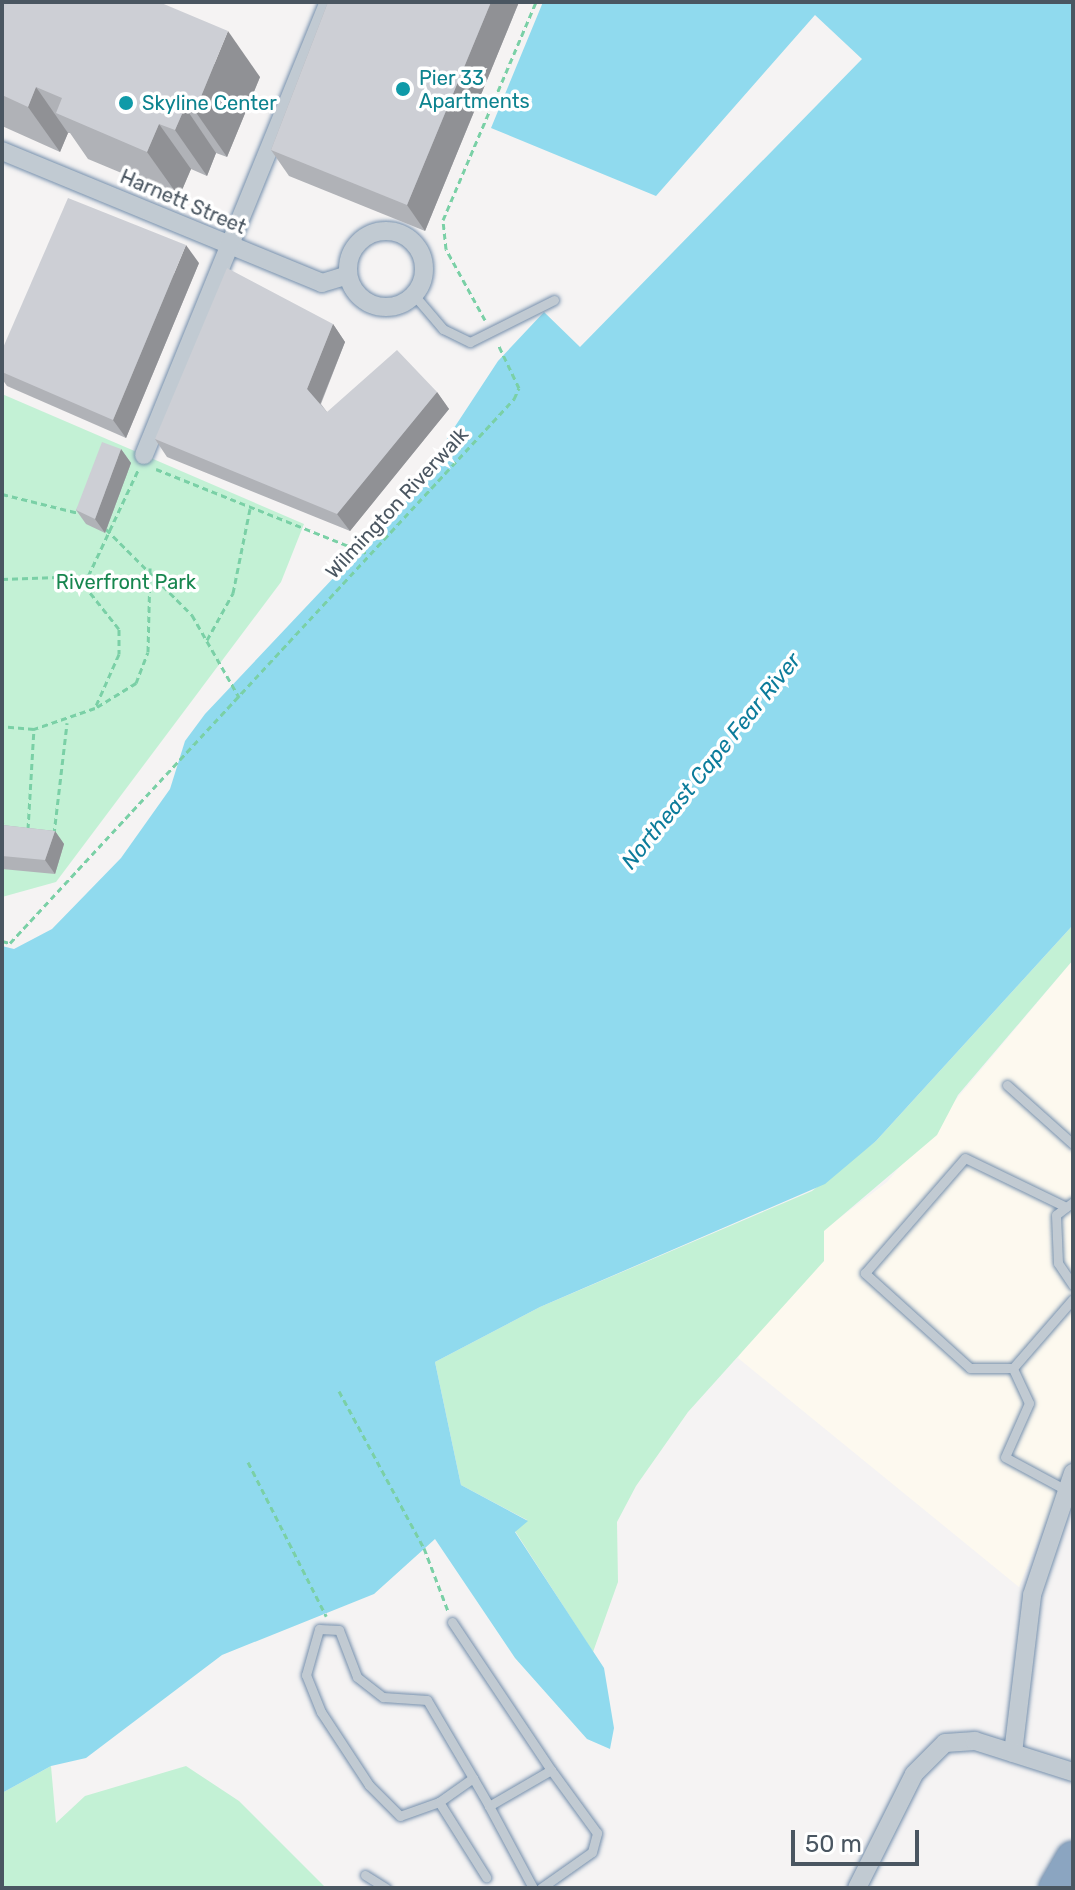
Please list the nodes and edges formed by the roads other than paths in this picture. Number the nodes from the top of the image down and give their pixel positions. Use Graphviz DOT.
graph roads {
  1 [pos="329,2"];
  2 [pos="2,151"];
  3 [pos="228,245"];
  4 [pos="348,275"];
  5 [pos="414,295"];
  6 [pos="554,300"];
  7 [pos="144,455"];
  8 [pos="1007,1085"];
  9 [pos="1073,1144"];
  10 [pos="1070,1204"];
  11 [pos="1073,1285"];
  12 [pos="1073,1299"];
  13 [pos="1013,1368"];
  14 [pos="1073,1473"];
  15 [pos="1066,1490"];
  16 [pos="452,1622"];
  17 [pos="1013,1753"];
  18 [pos="551,1770"];
  19 [pos="1073,1772"];
  20 [pos="473,1778"];
  21 [pos="439,1802"];
  22 [pos="489,1806"];
  23 [pos="1073,1858"];
  24 [pos="365,1875"];
  25 [pos="486,1877"];
  26 [pos="386,1888"];
  27 [pos="533,1888"];
  28 [pos="541,1888"];
  29 [pos="857,1888"];
  30 [pos="1056,1888"];
  1 -- 3 [label="street"];
  2 -- 3 [label="street, Harnett Street"];
  3 -- 4 [label="street, Harnett Street"];
  3 -- 7 [label="street"];
  4 -- 5 [label="street"];
  4 -- 5 [label="street"];
  5 -- 6 [label="lane"];
  8 -- 9 [label="lane"];
  10 -- 11 [label="lane"];
  10 -- 13 [label="lane"];
  12 -- 13 [label="lane"];
  13 -- 15 [label="lane"];
  14 -- 15 [label="street"];
  15 -- 17 [label="street"];
  16 -- 18 [label="lane"];
  17 -- 19 [label="street"];
  17 -- 29 [label="street"];
  18 -- 22 [label="lane"];
  18 -- 28 [label="lane"];
  20 -- 21 [label="lane"];
  20 -- 21 [label="lane"];
  20 -- 22 [label="lane"];
  21 -- 25 [label="lane"];
  22 -- 27 [label="lane"];
  23 -- 30 [label="highway"];
  24 -- 26 [label="lane"];
}
